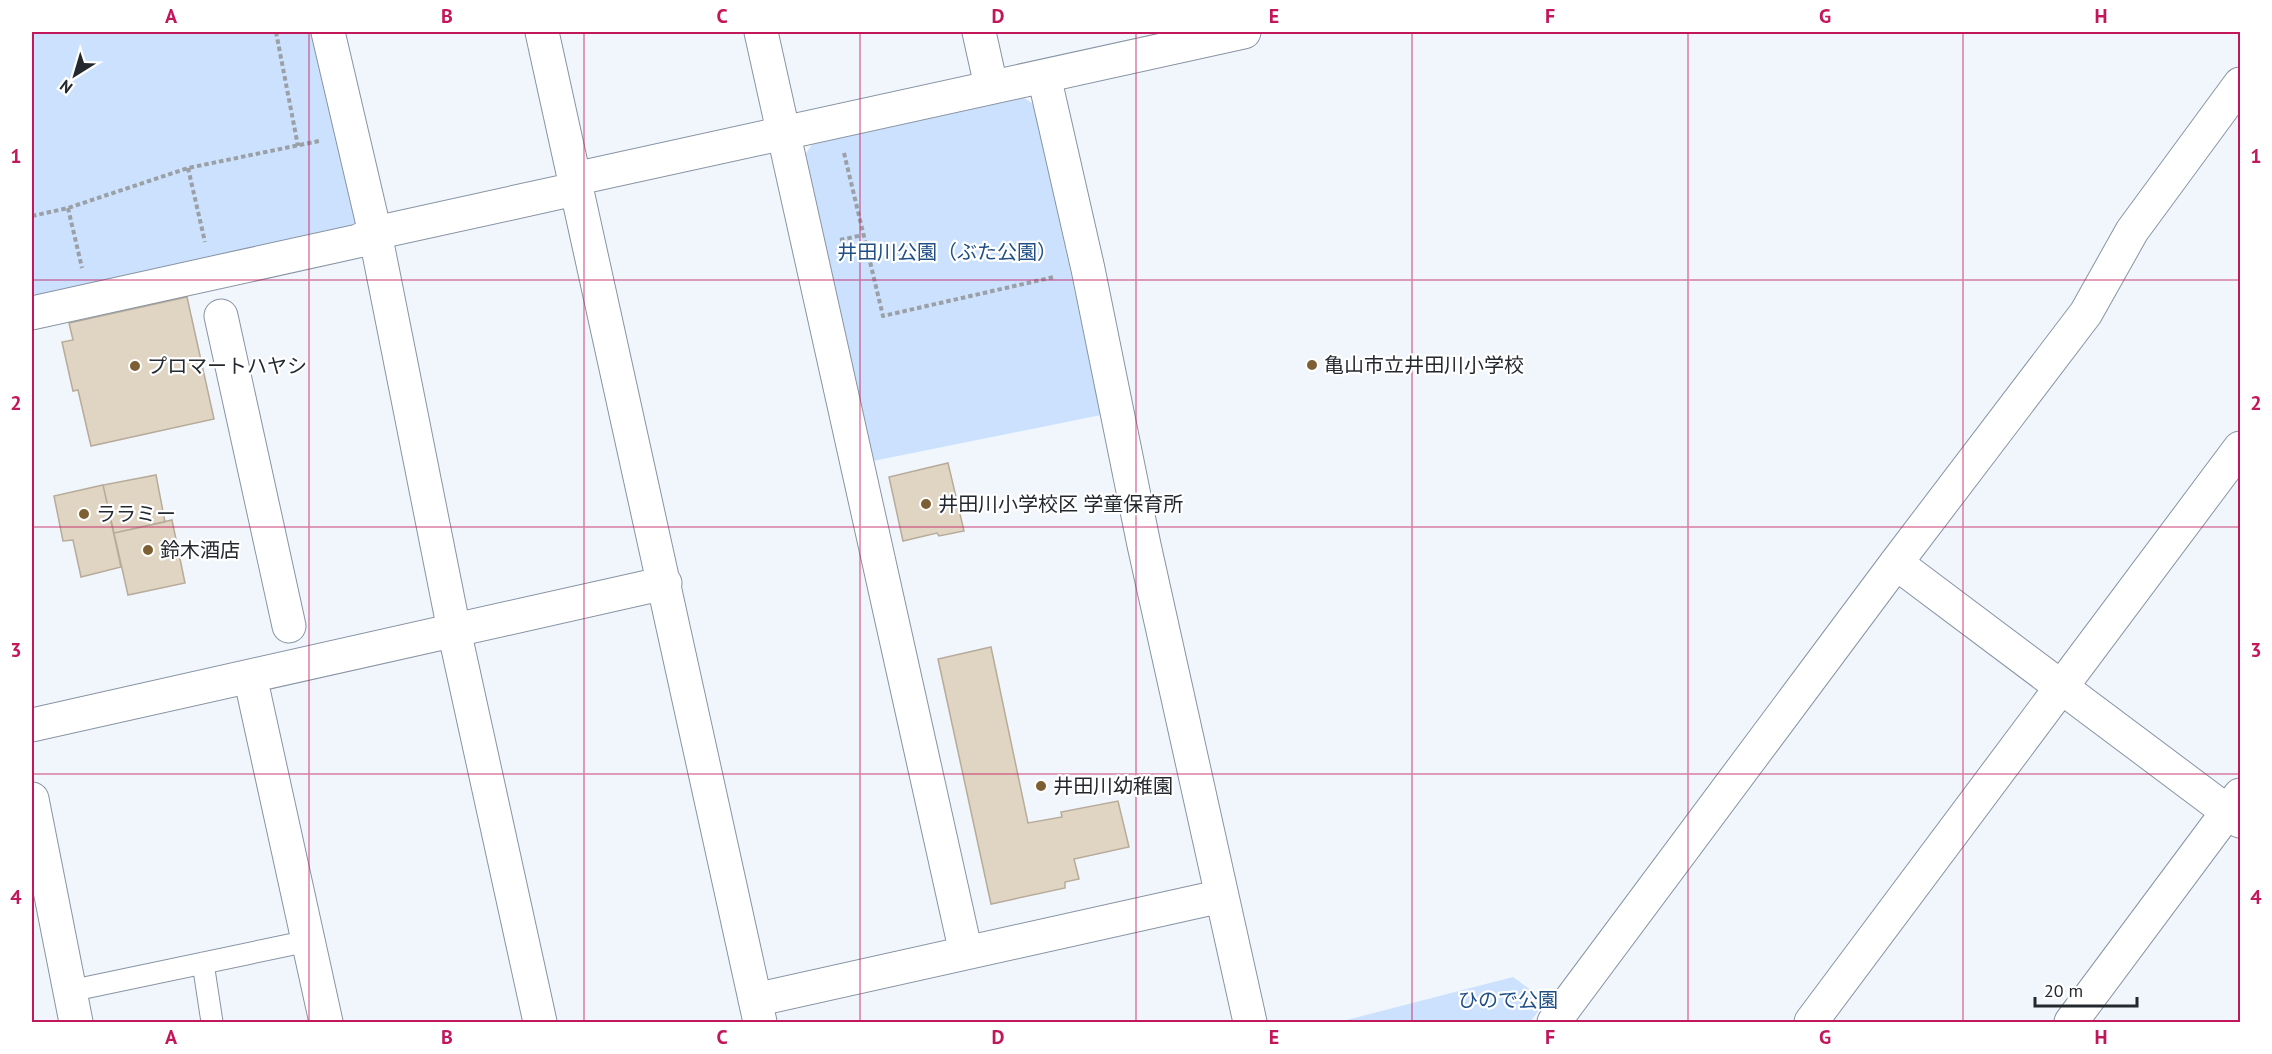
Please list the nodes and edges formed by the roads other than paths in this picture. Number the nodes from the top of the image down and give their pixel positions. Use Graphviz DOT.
graph roads {
  1 [pos="328,32"];
  2 [pos="542,32"];
  3 [pos="761,32"];
  4 [pos="979,32"];
  5 [pos="1244,32"];
  6 [pos="1192,37"];
  7 [pos="1044,76"];
  8 [pos="2241,84"];
  9 [pos="992,86"];
  10 [pos="783,133"];
  11 [pos="574,184"];
  12 [pos="375,233"];
  13 [pos="32,313"];
  14 [pos="221,316"];
  15 [pos="2241,448"];
  16 [pos="1896,562"];
  17 [pos="665,583"];
  18 [pos="289,626"];
  19 [pos="454,630"];
  20 [pos="250,676"];
  21 [pos="2063,687"];
  22 [pos="32,725"];
  23 [pos="32,799"];
  24 [pos="2237,809"];
  25 [pos="1222,896"];
  26 [pos="308,940"];
  27 [pos="966,953"];
  28 [pos="203,963"];
  29 [pos="70,991"];
  30 [pos="758,1011"];
  31 [pos="76,1023"];
  32 [pos="212,1023"];
  33 [pos="326,1023"];
  34 [pos="540,1023"];
  35 [pos="1250,1023"];
  36 [pos="1554,1023"];
  37 [pos="1811,1023"];
  38 [pos="2071,1023"];
  1 -- 12 [label="street"];
  2 -- 11 [label="street"];
  3 -- 10 [label="street"];
  4 -- 9 [label="street"];
  5 -- 6 [label="street"];
  6 -- 7 [label="street"];
  7 -- 9 [label="street"];
  7 -- 25 [label="street"];
  8 -- 16 [label="street"];
  9 -- 10 [label="street"];
  10 -- 11 [label="street"];
  10 -- 27 [label="street"];
  11 -- 12 [label="street"];
  11 -- 17 [label="street"];
  12 -- 13 [label="street"];
  12 -- 19 [label="street"];
  14 -- 18 [label="street"];
  15 -- 21 [label="street"];
  16 -- 21 [label="street"];
  16 -- 36 [label="street"];
  17 -- 19 [label="street"];
  17 -- 30 [label="street"];
  19 -- 20 [label="street"];
  19 -- 34 [label="street"];
  20 -- 22 [label="street"];
  20 -- 26 [label="street"];
  21 -- 24 [label="street"];
  21 -- 37 [label="street"];
  23 -- 29 [label="street"];
  24 -- 38 [label="street"];
  25 -- 27 [label="street"];
  25 -- 35 [label="street"];
  26 -- 28 [label="lane"];
  26 -- 33 [label="street"];
  27 -- 30 [label="street"];
  28 -- 29 [label="lane"];
  28 -- 32 [label="lane"];
  29 -- 31 [label="street"];
}
